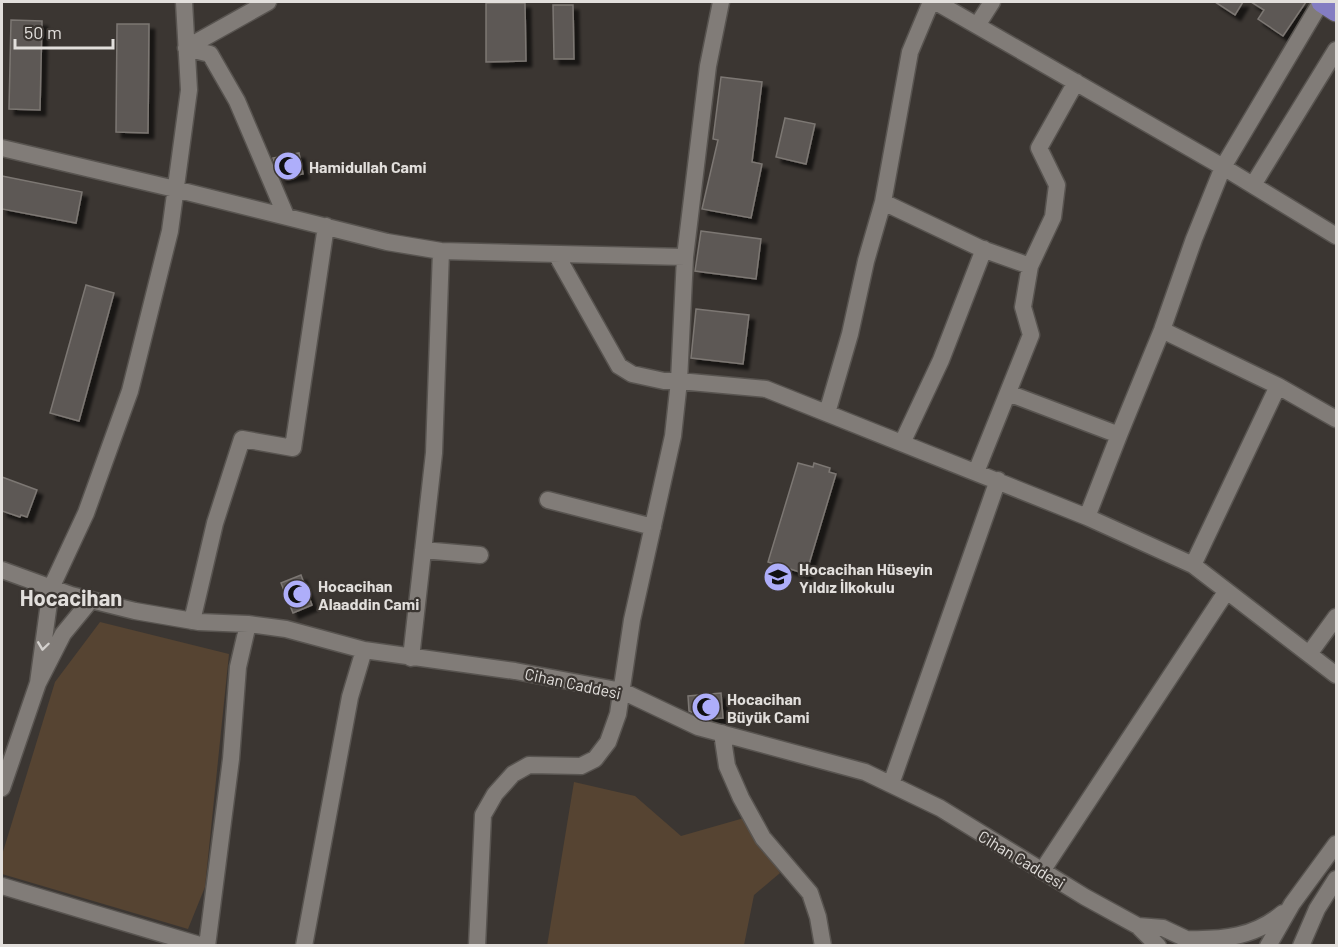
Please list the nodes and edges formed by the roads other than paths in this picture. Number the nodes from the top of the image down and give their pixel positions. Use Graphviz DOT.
graph roads {
  1 [pos="184,2"];
  2 [pos="268,2"];
  3 [pos="721,2"];
  4 [pos="931,2"];
  5 [pos="936,2"];
  6 [pos="992,2"];
  7 [pos="1322,2"];
  8 [pos="1336,11"];
  9 [pos="978,24"];
  10 [pos="186,48"];
  11 [pos="1336,50"];
  12 [pos="1076,82"];
  13 [pos="2,148"];
  14 [pos="1223,167"];
  15 [pos="1253,185"];
  16 [pos="176,189"];
  17 [pos="883,202"];
  18 [pos="286,216"];
  19 [pos="326,226"];
  20 [pos="1336,236"];
  21 [pos="984,249"];
  22 [pos="441,251"];
  23 [pos="556,255"];
  24 [pos="685,257"];
  25 [pos="1030,266"];
  26 [pos="1162,330"];
  27 [pos="679,381"];
  28 [pos="1278,386"];
  29 [pos="1008,393"];
  30 [pos="827,413"];
  31 [pos="1336,419"];
  32 [pos="1119,435"];
  33 [pos="903,443"];
  34 [pos="976,472"];
  35 [pos="998,480"];
  36 [pos="548,500"];
  37 [pos="1087,517"];
  38 [pos="653,527"];
  39 [pos="423,550"];
  40 [pos="480,555"];
  41 [pos="1193,565"];
  42 [pos="2,570"];
  43 [pos="51,588"];
  44 [pos="1226,592"];
  45 [pos="91,600"];
  46 [pos="1336,617"];
  47 [pos="192,621"];
  48 [pos="248,624"];
  49 [pos="364,650"];
  50 [pos="1310,654"];
  51 [pos="411,658"];
  52 [pos="1336,675"];
  53 [pos="38,682"];
  54 [pos="622,691"];
  55 [pos="722,733"];
  56 [pos="891,784"];
  57 [pos="2,788"];
  58 [pos="1336,844"];
  59 [pos="1042,871"];
  60 [pos="1336,879"];
  61 [pos="2,886"];
  62 [pos="1292,904"];
  63 [pos="1317,909"];
  64 [pos="1138,926"];
  65 [pos="1193,942"];
  66 [pos="205,945"];
  67 [pos="304,945"];
  68 [pos="477,945"];
  69 [pos="823,945"];
  70 [pos="1158,945"];
  71 [pos="1268,945"];
  72 [pos="1301,945"];
  73 [pos="1309,945"];
  1 -- 10 [label="street"];
  2 -- 10 [label="street"];
  3 -- 24 [label="street"];
  4 -- 17 [label="street"];
  5 -- 9 [label="street"];
  6 -- 9 [label="street"];
  7 -- 8 [label="main road"];
  7 -- 14 [label="street"];
  9 -- 12 [label="street"];
  10 -- 16 [label="street"];
  10 -- 18 [label="street"];
  11 -- 15 [label="street"];
  12 -- 14 [label="street"];
  12 -- 25 [label="street"];
  13 -- 16 [label="street"];
  14 -- 15 [label="street"];
  14 -- 26 [label="street"];
  15 -- 20 [label="street"];
  16 -- 18 [label="street"];
  16 -- 43 [label="street"];
  17 -- 21 [label="street"];
  17 -- 30 [label="street"];
  18 -- 19 [label="street"];
  19 -- 22 [label="street"];
  19 -- 47 [label="street"];
  21 -- 25 [label="street"];
  21 -- 33 [label="street"];
  22 -- 23 [label="street"];
  22 -- 39 [label="street"];
  23 -- 24 [label="street"];
  23 -- 27 [label="street"];
  24 -- 27 [label="street"];
  25 -- 29 [label="street"];
  26 -- 28 [label="street"];
  26 -- 32 [label="street"];
  27 -- 30 [label="street"];
  27 -- 38 [label="street"];
  28 -- 31 [label="street"];
  28 -- 41 [label="street"];
  29 -- 32 [label="street"];
  29 -- 34 [label="street"];
  30 -- 33 [label="street"];
  32 -- 37 [label="street"];
  33 -- 34 [label="street"];
  34 -- 35 [label="street"];
  35 -- 37 [label="street"];
  35 -- 56 [label="street"];
  36 -- 38 [label="street"];
  37 -- 41 [label="street"];
  38 -- 54 [label="street"];
  39 -- 40 [label="street"];
  39 -- 51 [label="street"];
  41 -- 44 [label="street"];
  42 -- 43 [label="street, Cihan Caddesi"];
  43 -- 45 [label="street, Cihan Caddesi"];
  43 -- 53 [label="street, one-way"];
  44 -- 50 [label="street"];
  44 -- 59 [label="street"];
  45 -- 47 [label="street, Cihan Caddesi"];
  45 -- 53 [label="street"];
  46 -- 50 [label="street"];
  47 -- 48 [label="street, Cihan Caddesi"];
  48 -- 49 [label="street, Cihan Caddesi"];
  48 -- 66 [label="street"];
  49 -- 51 [label="street, Cihan Caddesi"];
  49 -- 67 [label="street"];
  50 -- 52 [label="street"];
  51 -- 54 [label="street, Cihan Caddesi"];
  53 -- 57 [label="street"];
  54 -- 55 [label="street, Cihan Caddesi"];
  54 -- 68 [label="street"];
  55 -- 56 [label="street, Cihan Caddesi"];
  55 -- 69 [label="street"];
  56 -- 59 [label="street, Cihan Caddesi"];
  58 -- 62 [label="street"];
  59 -- 64 [label="street, Cihan Caddesi"];
  60 -- 63 [label="street"];
  61 -- 66 [label="street"];
  62 -- 65 [label="street"];
  62 -- 71 [label="street"];
  63 -- 72 [label="street"];
  63 -- 73 [label="street"];
  64 -- 65 [label="street, Cihan Caddesi"];
  64 -- 70 [label="street, Cihan Caddesi"];
}
